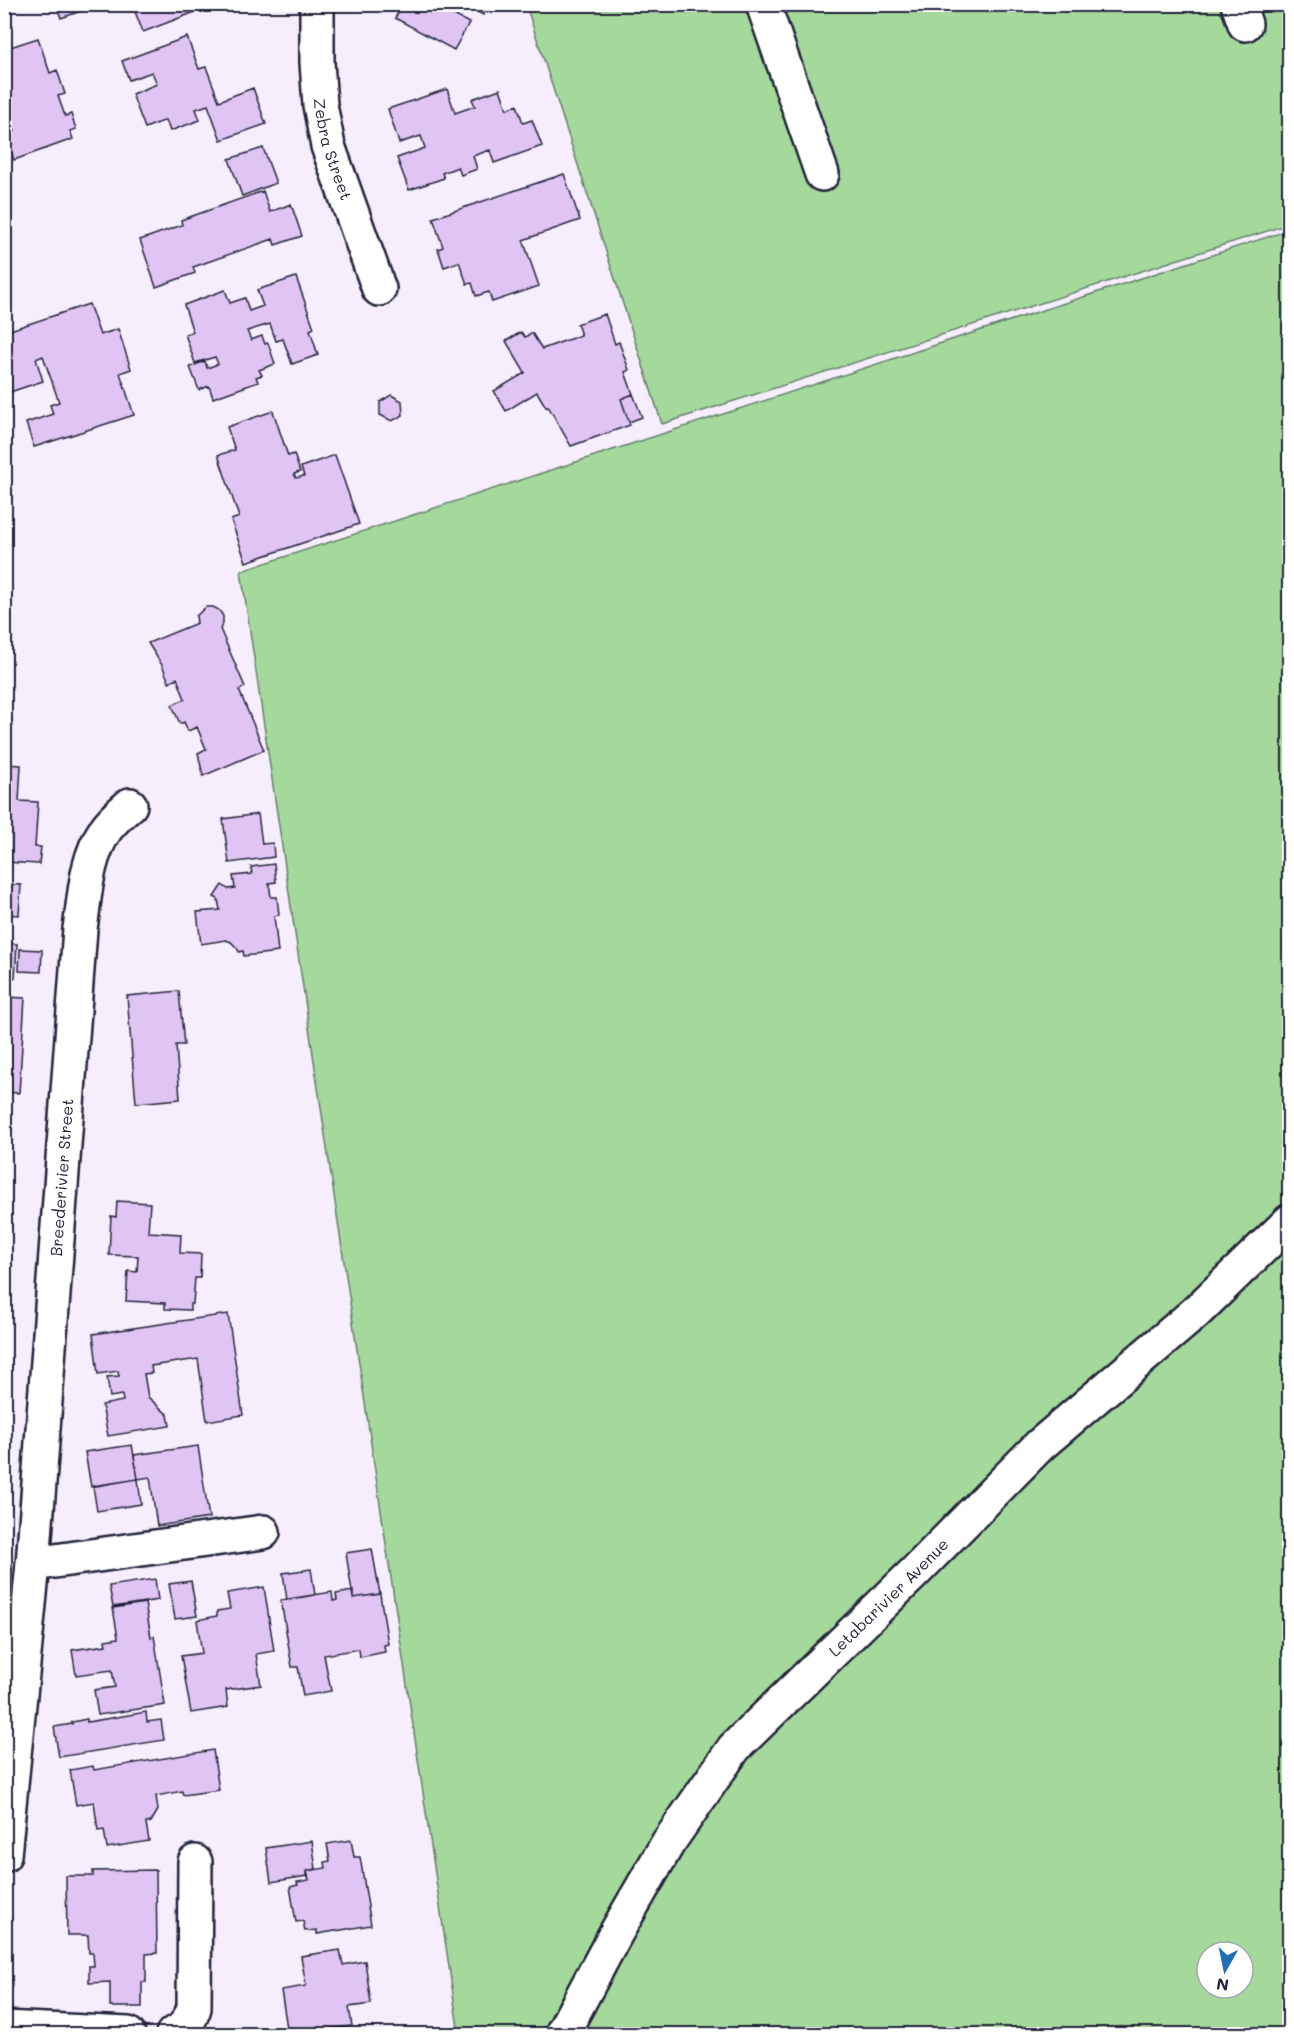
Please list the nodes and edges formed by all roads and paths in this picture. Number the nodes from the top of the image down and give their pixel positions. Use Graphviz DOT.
graph roads {
  1 [pos="317,4"];
  2 [pos="763,4"];
  3 [pos="822,174"];
  4 [pos="380,289"];
  5 [pos="130,805"];
  6 [pos="1290,1221"];
  7 [pos="263,1532"];
  8 [pos="33,1564"];
  9 [pos="4,1855"];
  10 [pos="195,1862"];
  11 [pos="4,2028"];
  12 [pos="128,2034"];
  13 [pos="173,2034"];
  14 [pos="562,2034"];
  1 -- 4 [label="street, Zebra Street"];
  2 -- 3 [label="street"];
  5 -- 8 [label="street, Breederivier Street"];
  6 -- 14 [label="street, Letabarivier Avenue"];
  7 -- 8 [label="street"];
  8 -- 9 [label="street, Breederivier Street"];
  10 -- 13 [label="street"];
  11 -- 12 [label="street"];
}
